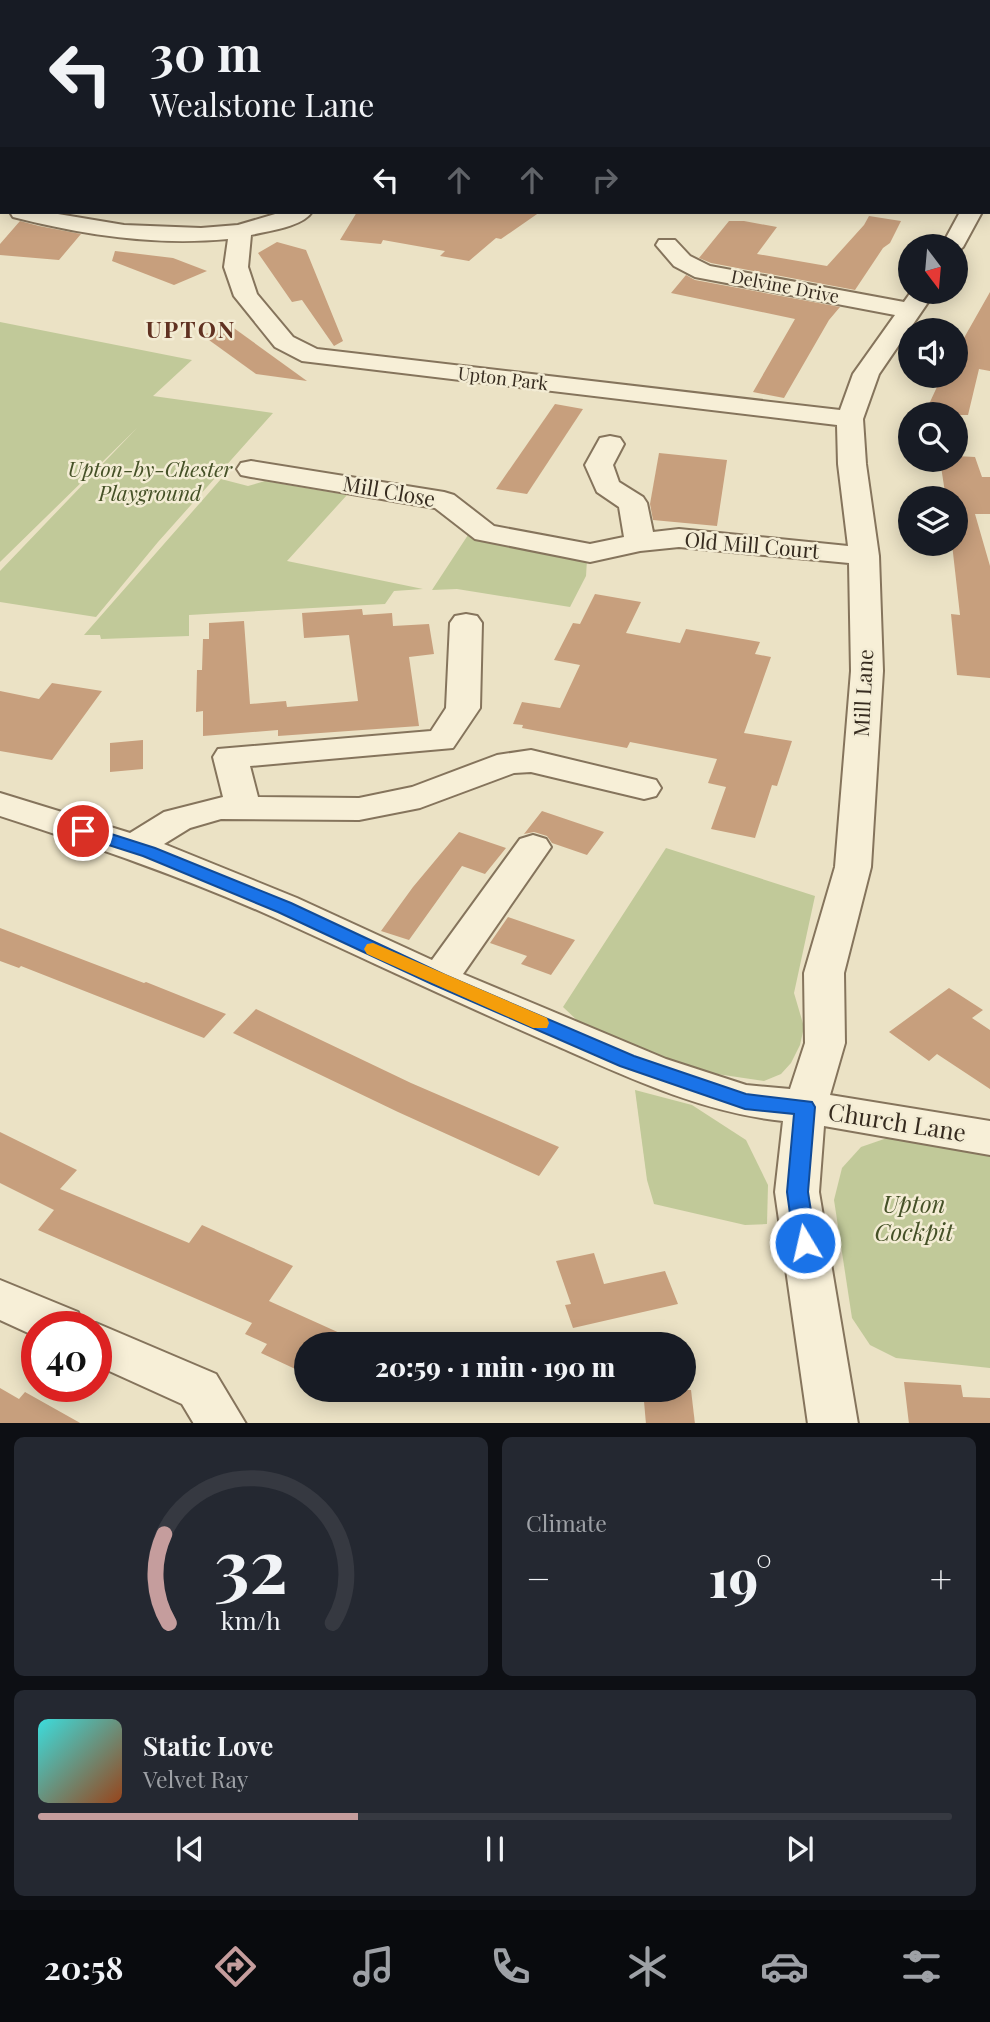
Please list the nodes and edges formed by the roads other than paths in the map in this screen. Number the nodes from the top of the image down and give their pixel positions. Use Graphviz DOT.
graph roads {
  1 [pos="29,214"];
  2 [pos="295,214"];
  3 [pos="970,214"];
  4 [pos="240,232"];
  5 [pos="959,234"];
  6 [pos="667,245"];
  7 [pos="898,299"];
  8 [pos="916,304"];
  9 [pos="850,418"];
  10 [pos="610,444"];
  11 [pos="251,469"];
  12 [pos="640,542"];
  13 [pos="864,556"];
  14 [pos="466,623"];
  15 [pos="644,788"];
  16 [pos="0,804"];
  17 [pos="243,807"];
  18 [pos="134,847"];
  19 [pos="533,847"];
  20 [pos="439,979"];
  21 [pos="805,1107"];
  22 [pos="990,1138"];
  23 [pos="0,1299"];
  24 [pos="27,1311"];
  25 [pos="112,1350"];
  26 [pos="222,1423"];
  27 [pos="833,1423"];
  1 -- 4 [label="street"];
  2 -- 4 [label="street"];
  3 -- 5 [label="street"];
  4 -- 9 [label="street, Upton Park"];
  6 -- 7 [label="street, Delvine Drive"];
  8 -- 9 [label="street, Mill Lane"];
  9 -- 13 [label="street, Mill Lane"];
  10 -- 12 [label="street"];
  11 -- 12 [label="street, Mill Close"];
  12 -- 13 [label="street, Old Mill Court"];
  13 -- 21 [label="street, Mill Lane"];
  14 -- 17 [label="street"];
  15 -- 17 [label="street"];
  16 -- 18 [label="street, Church Lane"];
  17 -- 18 [label="street"];
  18 -- 20 [label="street, Church Lane"];
  19 -- 20 [label="street"];
  20 -- 21 [label="street, Church Lane"];
  21 -- 22 [label="street, Church Lane"];
  21 -- 27 [label="street, Mill Lane"];
  23 -- 24 [label="street"];
  25 -- 26 [label="street"];
}
